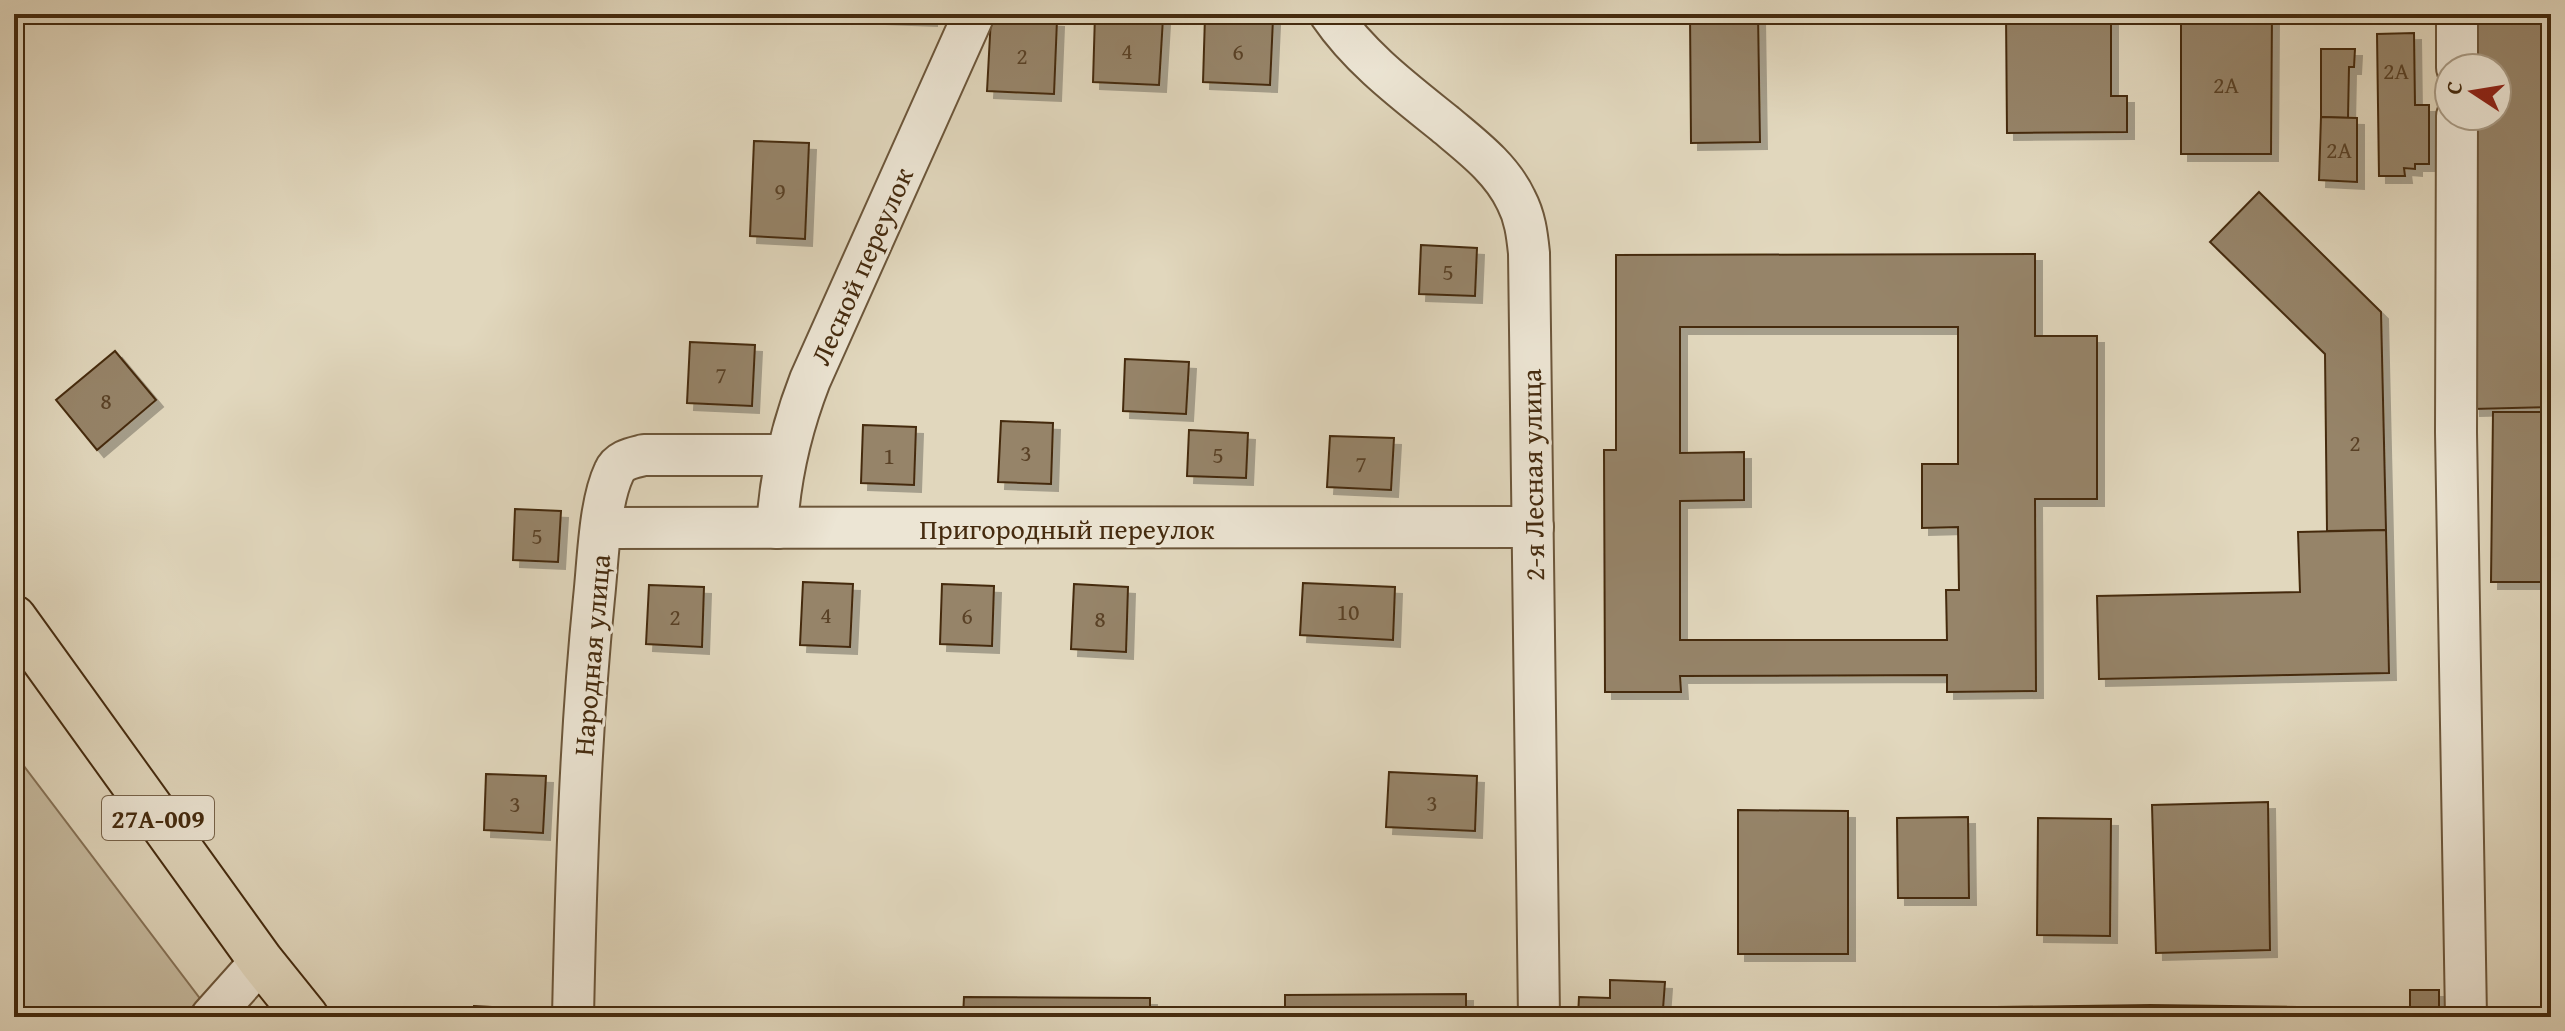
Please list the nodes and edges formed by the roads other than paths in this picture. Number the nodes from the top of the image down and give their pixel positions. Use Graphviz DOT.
graph roads {
  1 [pos="974,14"];
  2 [pos="1330,14"];
  3 [pos="2457,14"];
  4 [pos="2457,52"];
  5 [pos="2457,132"];
  6 [pos="785,455"];
  7 [pos="1533,527"];
  8 [pos="602,528"];
  9 [pos="777,528"];
  10 [pos="14,618"];
  11 [pos="261,961"];
  12 [pos="211,1017"];
  13 [pos="306,1017"];
  14 [pos="573,1017"];
  15 [pos="1539,1017"];
  16 [pos="2466,1017"];
  1 -- 6 [label="street, Лесной переулок"];
  2 -- 7 [label="street, 2-я Лесная улица"];
  3 -- 4 [label="street"];
  5 -- 16 [label="street"];
  6 -- 8 [label="street, Народная улица"];
  6 -- 9 [label="street, Лесной переулок"];
  7 -- 9 [label="street, Пригородный переулок"];
  7 -- 15 [label="street, 2-я Лесная улица"];
  8 -- 9 [label="street, Пригородный переулок"];
  8 -- 14 [label="street, Народная улица"];
  10 -- 11 [label="main road, 27А-009"];
  11 -- 12 [label="street"];
  11 -- 13 [label="main road, 27А-009"];
}
